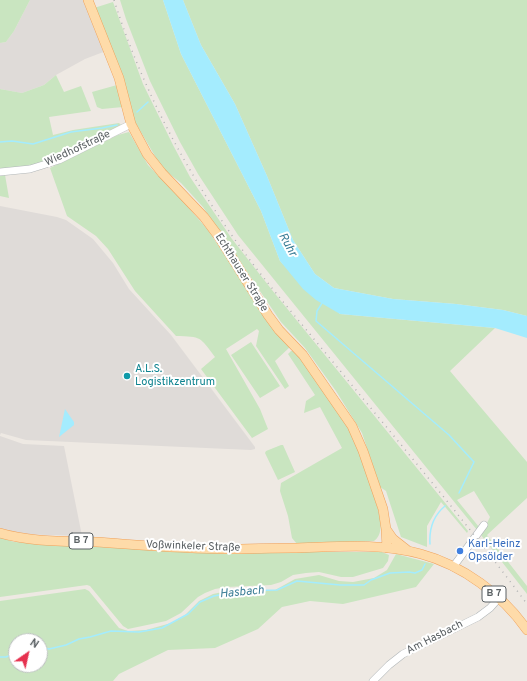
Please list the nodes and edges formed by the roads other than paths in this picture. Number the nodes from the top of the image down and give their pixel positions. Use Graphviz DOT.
graph roads {
  1 [pos="88,0"];
  2 [pos="131,124"];
  3 [pos="0,172"];
  4 [pos="484,525"];
  5 [pos="386,529"];
  6 [pos="0,533"];
  7 [pos="387,548"];
  8 [pos="408,550"];
  9 [pos="453,567"];
  10 [pos="499,598"];
  11 [pos="527,630"];
  12 [pos="373,681"];
  1 -- 2 [label="main road, Echthauser Straße"];
  2 -- 3 [label="street, Wiedhofstraße"];
  2 -- 5 [label="main road, Echthauser Straße"];
  4 -- 9 [label="street"];
  5 -- 7 [label="main road, Echthauser Straße"];
  5 -- 8 [label="main road"];
  6 -- 7 [label="main road, Voßwinkeler Straße / B 7"];
  7 -- 8 [label="main road, B 7"];
  8 -- 9 [label="main road, B 7"];
  9 -- 10 [label="main road, B 7"];
  10 -- 11 [label="main road, B 7"];
  10 -- 12 [label="street, Am Hasbach"];
}
